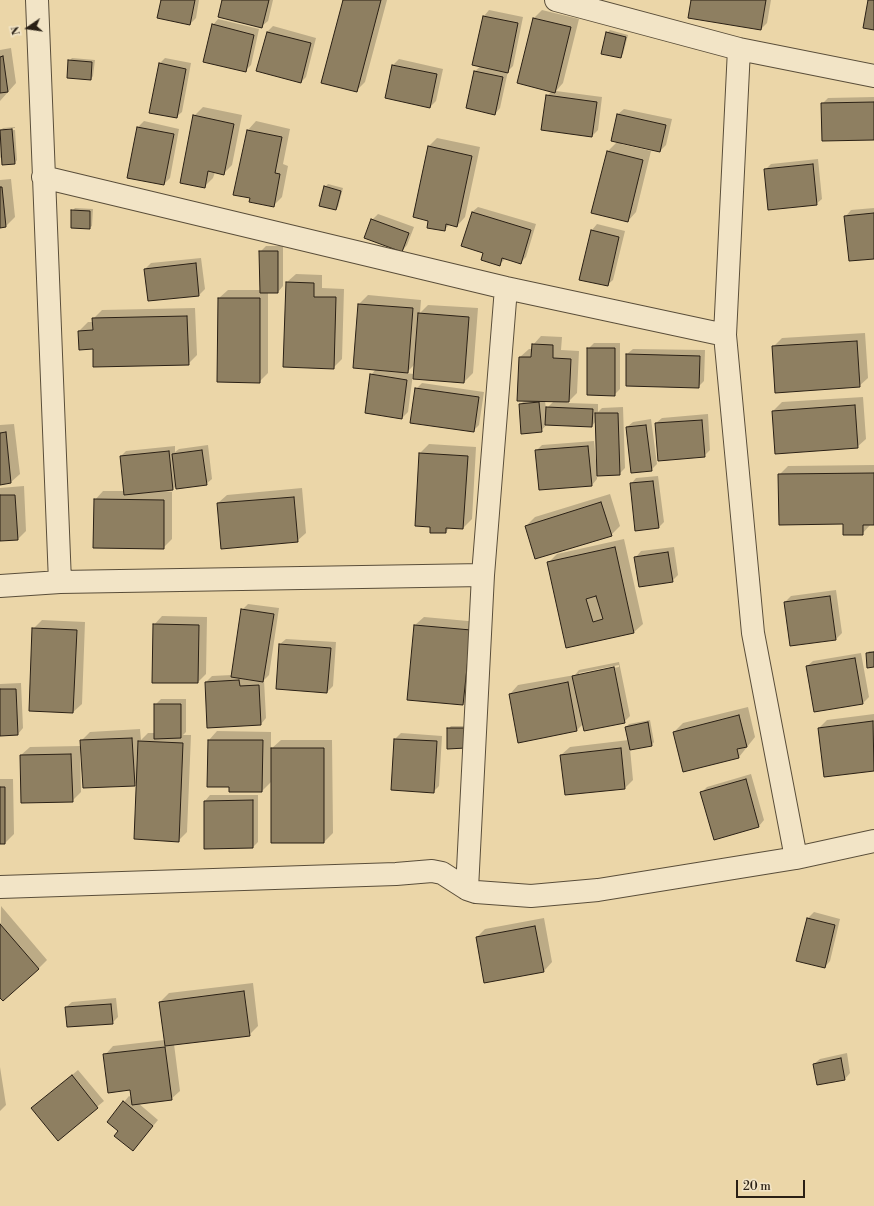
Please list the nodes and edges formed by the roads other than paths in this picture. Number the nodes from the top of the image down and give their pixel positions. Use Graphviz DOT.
graph roads {
  1 [pos="37,0"];
  2 [pos="556,0"];
  3 [pos="739,49"];
  4 [pos="874,76"];
  5 [pos="43,177"];
  6 [pos="506,288"];
  7 [pos="725,335"];
  8 [pos="483,575"];
  9 [pos="60,582"];
  10 [pos="0,586"];
  11 [pos="874,841"];
  12 [pos="796,858"];
  13 [pos="0,887"];
  14 [pos="467,889"];
  1 -- 5 [label="street"];
  2 -- 3 [label="street"];
  3 -- 4 [label="street"];
  3 -- 7 [label="street"];
  5 -- 6 [label="street"];
  5 -- 9 [label="street"];
  6 -- 7 [label="street"];
  6 -- 8 [label="street"];
  7 -- 12 [label="street"];
  8 -- 9 [label="street"];
  8 -- 14 [label="street"];
  9 -- 10 [label="street"];
  11 -- 12 [label="street"];
  12 -- 14 [label="street"];
  13 -- 14 [label="street"];
}
